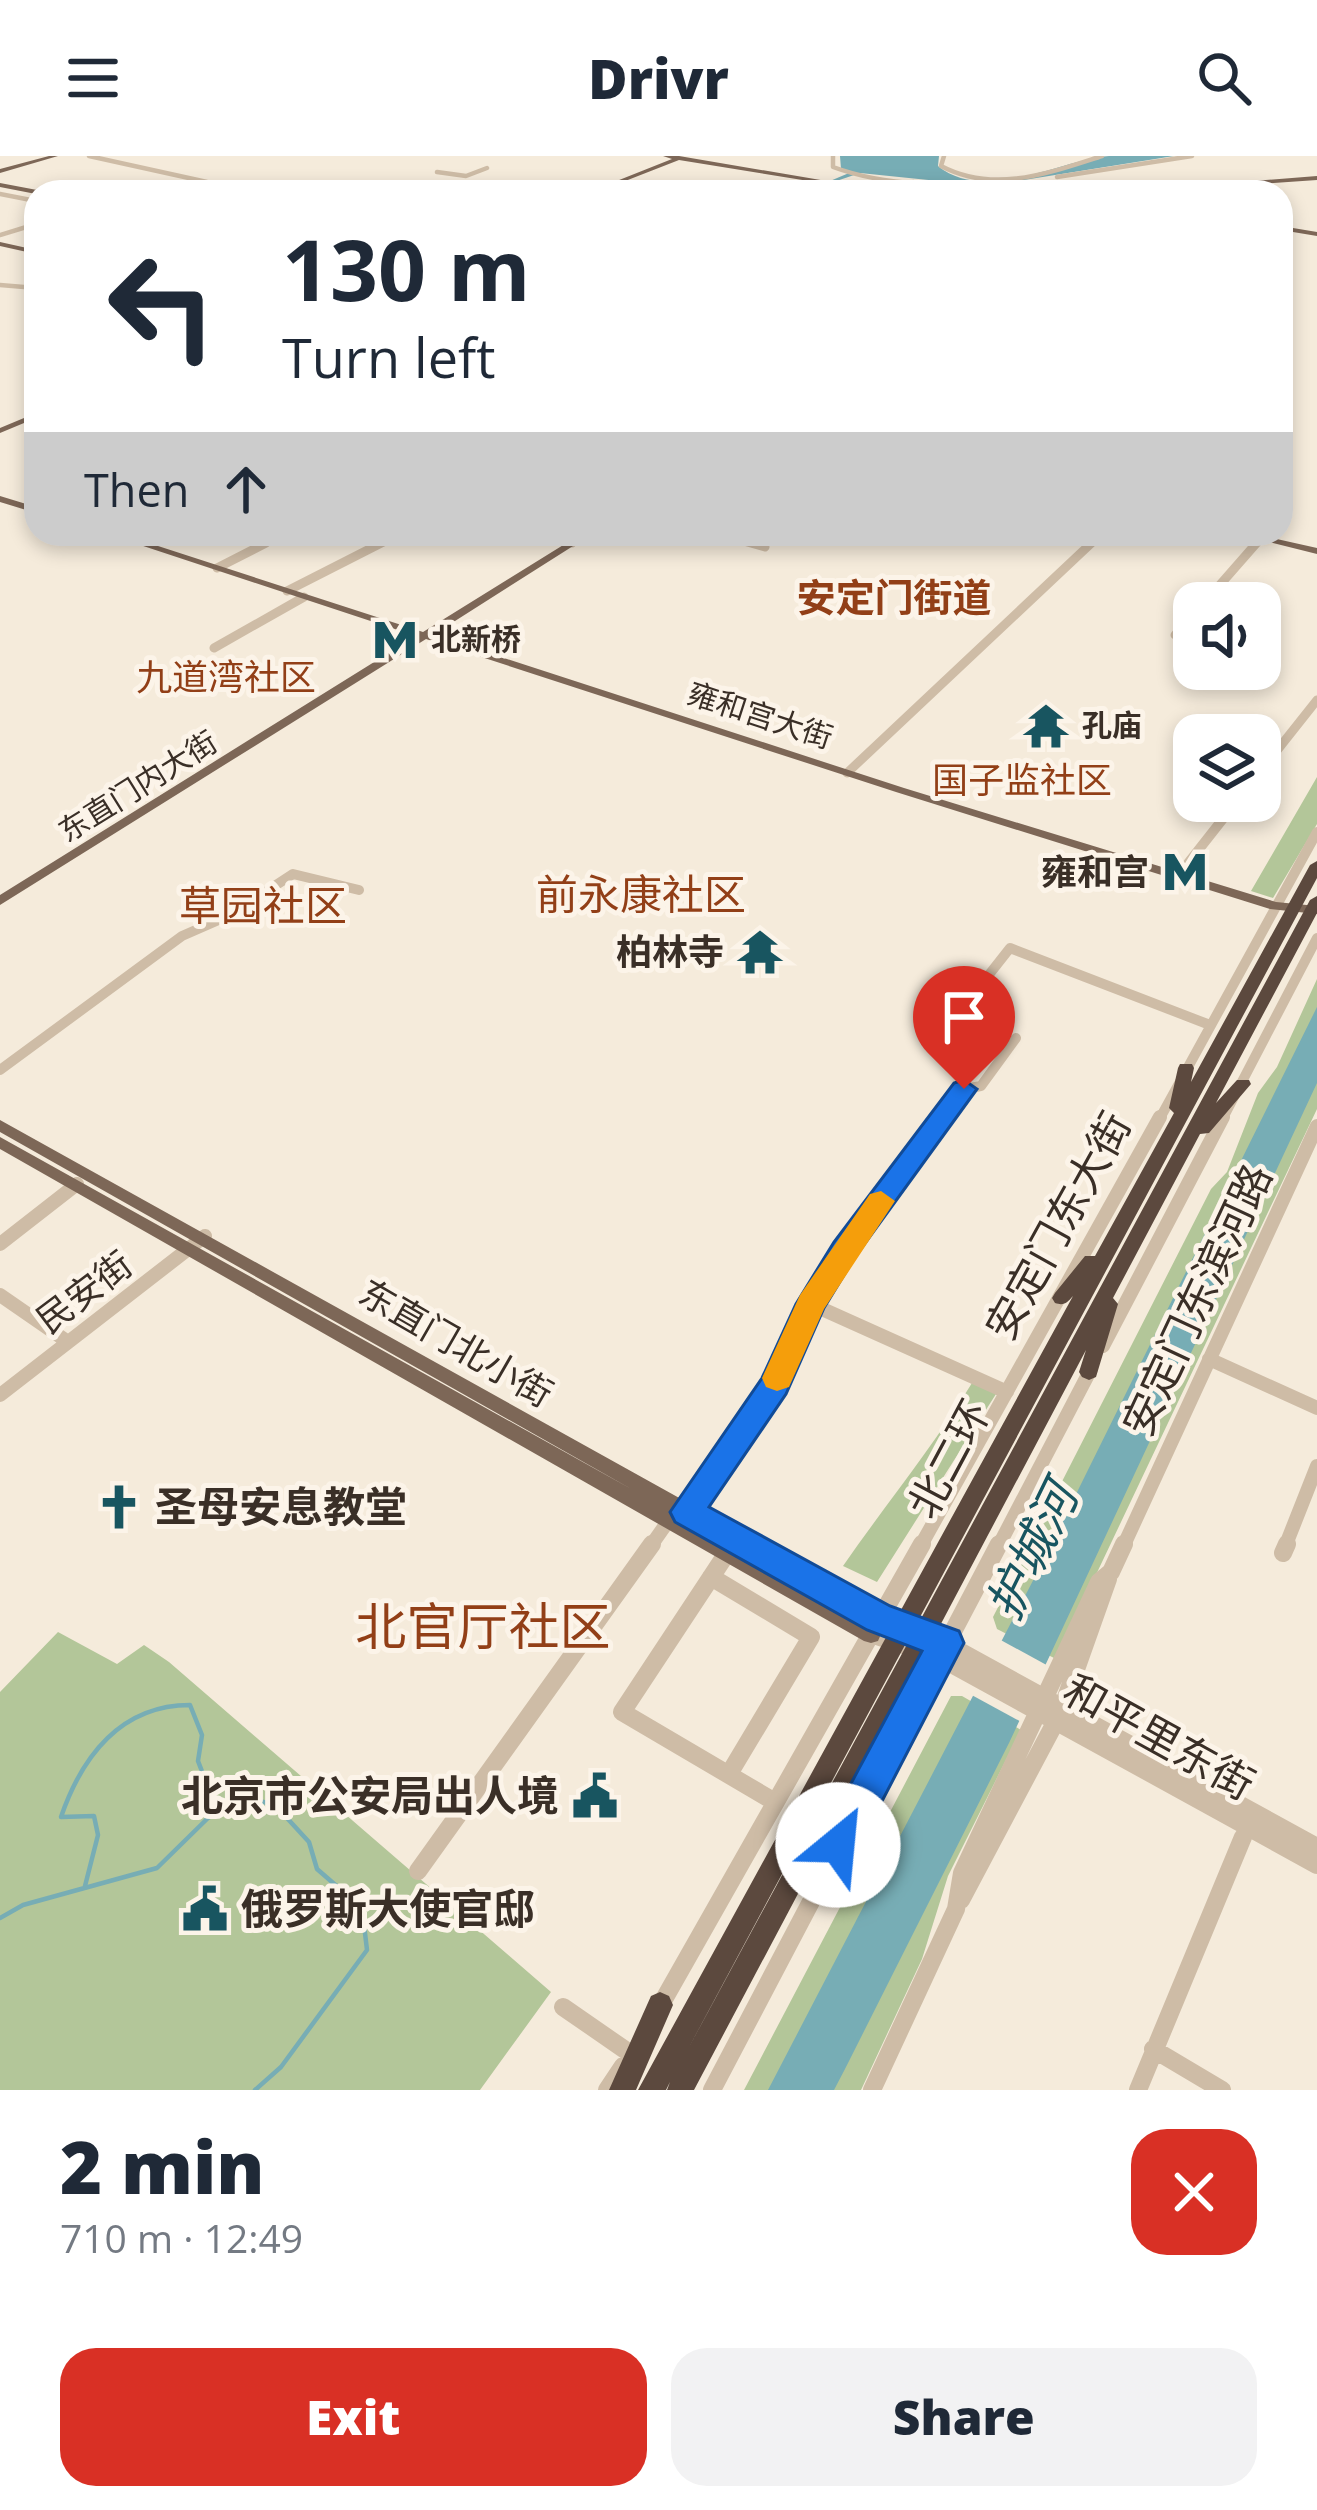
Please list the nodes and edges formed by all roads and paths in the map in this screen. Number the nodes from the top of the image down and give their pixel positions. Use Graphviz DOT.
graph roads {
  1 [pos="52,156"];
  2 [pos="89,156"];
  3 [pos="133,156"];
  4 [pos="666,156"];
  5 [pos="833,156"];
  6 [pos="944,156"];
  7 [pos="1102,156"];
  8 [pos="1192,156"];
  9 [pos="684,157"];
  10 [pos="114,162"];
  11 [pos="487,168"];
  12 [pos="6,169"];
  13 [pos="845,171"];
  14 [pos="437,172"];
  15 [pos="863,175"];
  16 [pos="1032,179"];
  17 [pos="179,180"];
  18 [pos="626,180"];
  19 [pos="815,180"];
  20 [pos="829,180"];
  21 [pos="852,180"];
  22 [pos="906,180"];
  23 [pos="149,546"];
  24 [pos="260,546"];
  25 [pos="375,546"];
  26 [pos="557,546"];
  27 [pos="761,546"];
  28 [pos="1088,546"];
  29 [pos="1252,546"];
  30 [pos="765,547"];
  31 [pos="217,568"];
  32 [pos="1222,582"];
  33 [pos="287,591"];
  34 [pos="304,597"];
  35 [pos="419,634"];
  36 [pos="214,648"];
  37 [pos="1317,700"];
  38 [pos="1281,745"];
  39 [pos="848,772"];
  40 [pos="1220,822"];
  41 [pos="1316,835"];
  42 [pos="1080,846"];
  43 [pos="1317,865"];
  44 [pos="1178,876"];
  45 [pos="359,890"];
  46 [pos="0,892"];
  47 [pos="1317,900"];
  48 [pos="0,902"];
  49 [pos="1273,910"];
  50 [pos="1317,910"];
  51 [pos="1317,920"];
  52 [pos="1317,938"];
  53 [pos="984,981"];
  54 [pos="1207,1030"];
  55 [pos="1016,1037"];
  56 [pos="1257,1054"];
  57 [pos="0,1070"];
  58 [pos="1200,1079"];
  59 [pos="1243,1084"];
  60 [pos="0,1125"];
  61 [pos="1317,1126"];
  62 [pos="0,1142"];
  63 [pos="1183,1152"];
  64 [pos="77,1184"];
  65 [pos="1118,1228"];
  66 [pos="198,1242"];
  67 [pos="0,1244"];
  68 [pos="0,1294"];
  69 [pos="1061,1298"];
  70 [pos="811,1304"];
  71 [pos="68,1342"];
  72 [pos="1209,1359"];
  73 [pos="1071,1361"];
  74 [pos="1007,1392"];
  75 [pos="0,1395"];
  76 [pos="1317,1408"];
  77 [pos="983,1435"];
  78 [pos="1041,1462"];
  79 [pos="1317,1466"];
  80 [pos="678,1516"];
  81 [pos="921,1543"];
  82 [pos="727,1553"];
  83 [pos="1283,1553"];
  84 [pos="1111,1572"];
  85 [pos="982,1575"];
  86 [pos="711,1577"];
  87 [pos="875,1626"];
  88 [pos="942,1650"];
  89 [pos="858,1657"];
  90 [pos="921,1691"];
  91 [pos="1053,1710"];
  92 [pos="729,1774"];
  93 [pos="775,1802"];
  94 [pos="1243,1837"];
  95 [pos="753,1841"];
  96 [pos="1317,1847"];
  97 [pos="1317,1865"];
  98 [pos="418,1871"];
  99 [pos="817,1883"];
  100 [pos="956,1909"];
  101 [pos="660,2005"];
  102 [pos="563,2007"];
  103 [pos="1153,2049"];
  104 [pos="631,2054"];
  105 [pos="607,2090"];
  106 [pos="622,2090"];
  107 [pos="651,2090"];
  108 [pos="680,2090"];
  109 [pos="712,2090"];
  110 [pos="872,2090"];
  111 [pos="1138,2090"];
  112 [pos="1222,2090"];
  1 -- 12 [label="main road"];
  2 -- 10 [label="street"];
  3 -- 10 [label="street"];
  4 -- 9 [label="main road"];
  5 -- 13 [label="street"];
  6 -- 16 [label="street"];
  7 -- 16 [label="street"];
  8 -- 16 [label="street"];
  9 -- 18 [label="main road"];
  9 -- 19 [label="main road"];
  10 -- 17 [label="street"];
  11 -- 14 [label="street"];
  13 -- 15 [label="street"];
  13 -- 20 [label="street"];
  15 -- 21 [label="street"];
  15 -- 22 [label="street"];
  23 -- 31 [label="main road, 雍和宫大街"];
  24 -- 31 [label="street"];
  25 -- 33 [label="street"];
  26 -- 35 [label="main road"];
  27 -- 30 [label="street"];
  28 -- 39 [label="street"];
  29 -- 32 [label="street"];
  31 -- 33 [label="main road, 雍和宫大街"];
  33 -- 34 [label="main road, 雍和宫大街"];
  34 -- 35 [label="main road, 雍和宫大街"];
  34 -- 36 [label="street"];
  35 -- 39 [label="main road, 雍和宫大街"];
  35 -- 46 [label="main road, 东直门内大街"];
  35 -- 48 [label="main road, 东直门内大街"];
  37 -- 38 [label="street"];
  39 -- 42 [label="main road, 雍和宫大街"];
  40 -- 44 [label="street"];
  41 -- 49 [label="street, 安定门东大街"];
  42 -- 44 [label="main road, 雍和宫大街"];
  42 -- 49 [label="main road, 雍和宫大街"];
  43 -- 58 [label="highway, 北二环"];
  44 -- 49 [label="main road, 雍和宫大街"];
  45 -- 57 [label="street"];
  47 -- 58 [label="highway, 北二环"];
  49 -- 50 [label="main road"];
  49 -- 51 [label="main road"];
  49 -- 54 [label="street, 安定门东大街"];
  52 -- 56 [label="street"];
  53 -- 54 [label="street"];
  54 -- 56 [label="street"];
  54 -- 58 [label="street, 安定门东大街"];
  55 -- 70 [label="street"];
  56 -- 59 [label="street"];
  58 -- 63 [label="highway, 北二环"];
  58 -- 65 [label="highway, 北二环"];
  58 -- 69 [label="street, 安定门东大街"];
  59 -- 63 [label="highway"];
  59 -- 73 [label="street"];
  60 -- 66 [label="main road, 东直门北小街"];
  61 -- 72 [label="street, 安定门东滨河路"];
  62 -- 64 [label="main road, 东直门北小街"];
  63 -- 73 [label="highway, 北二环"];
  64 -- 66 [label="main road, 东直门北小街"];
  64 -- 67 [label="street"];
  65 -- 69 [label="highway"];
  65 -- 73 [label="highway, 北二环"];
  66 -- 71 [label="street, 民安街"];
  66 -- 80 [label="main road, 东直门北小街"];
  68 -- 71 [label="street"];
  69 -- 74 [label="street, 安定门东大街"];
  70 -- 74 [label="street"];
  70 -- 80 [label="street"];
  71 -- 75 [label="street, 民安街"];
  72 -- 76 [label="street"];
  72 -- 84 [label="street, 安定门东滨河路"];
  73 -- 78 [label="street"];
  73 -- 107 [label="highway, 北二环"];
  73 -- 108 [label="highway, 北二环"];
  74 -- 77 [label="street, 安定门东大街"];
  77 -- 78 [label="street"];
  77 -- 81 [label="street, 安定门东大街"];
  78 -- 85 [label="street"];
  79 -- 83 [label="street"];
  80 -- 82 [label="main road, 东直门北小街"];
  80 -- 87 [label="main road, 东直门北小街"];
  80 -- 98 [label="street"];
  81 -- 85 [label="street"];
  81 -- 87 [label="street, 安定门东大街"];
  82 -- 86 [label="street"];
  82 -- 87 [label="main road, 东直门北小街"];
  84 -- 91 [label="street"];
  84 -- 100 [label="street, 安定门东滨河路"];
  85 -- 88 [label="street"];
  86 -- 92 [label="street"];
  86 -- 92 [label="street"];
  87 -- 88 [label="street, 和平里东街"];
  87 -- 89 [label="street, 安定门东大街"];
  88 -- 90 [label="street"];
  88 -- 91 [label="street, 和平里东街"];
  89 -- 90 [label="street"];
  89 -- 93 [label="street, 安定门东大街"];
  90 -- 99 [label="street"];
  91 -- 96 [label="street, 和平里东街"];
  91 -- 97 [label="street, 和平里东街"];
  91 -- 100 [label="street"];
  92 -- 93 [label="street"];
  93 -- 95 [label="street, 安定门东大街"];
  94 -- 103 [label="street"];
  95 -- 99 [label="street"];
  95 -- 101 [label="street, 安定门东大街"];
  99 -- 109 [label="street"];
  100 -- 110 [label="street, 安定门东滨河路"];
  101 -- 104 [label="street, 安定门东大街"];
  101 -- 106 [label="highway"];
  102 -- 104 [label="street"];
  103 -- 111 [label="street"];
  103 -- 112 [label="street"];
  104 -- 105 [label="street, 安定门东大街"];
}
